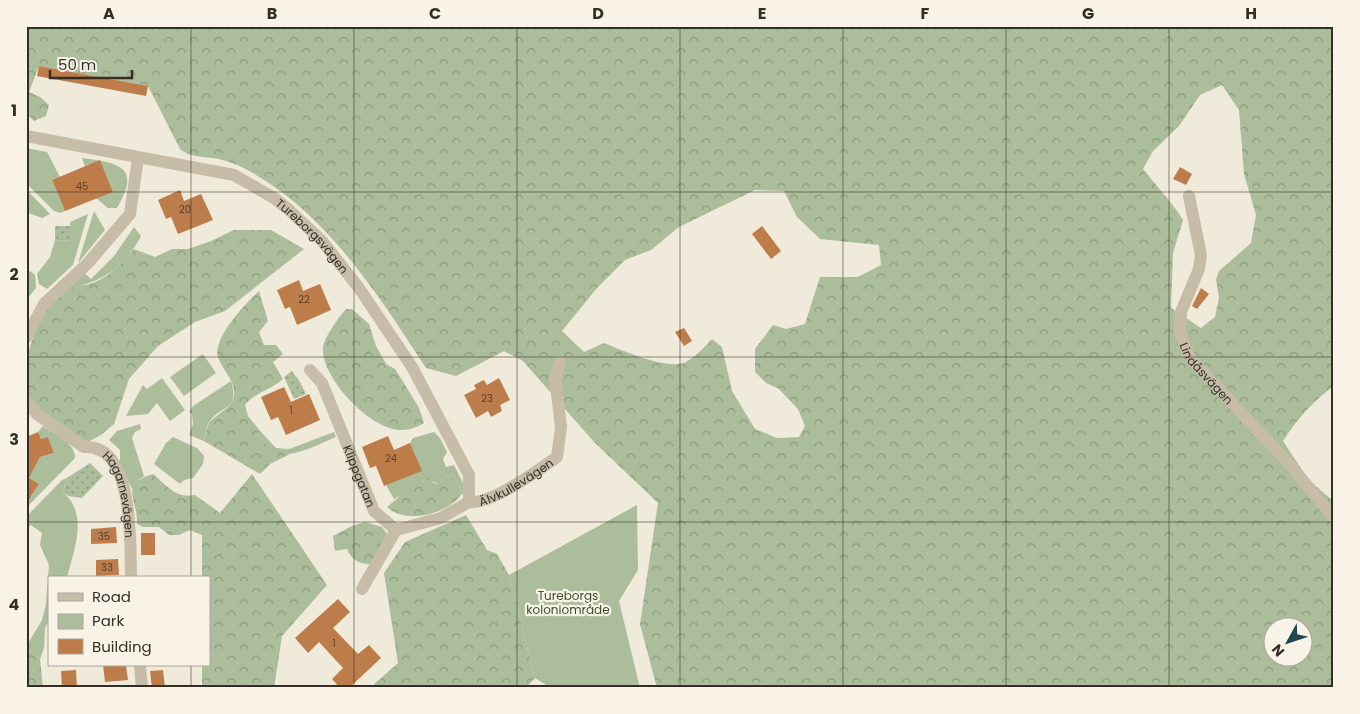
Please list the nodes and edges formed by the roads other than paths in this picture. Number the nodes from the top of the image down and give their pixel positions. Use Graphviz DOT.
graph roads {
  1 [pos="26,136"];
  2 [pos="138,158"];
  3 [pos="1189,196"];
  4 [pos="26,338"];
  5 [pos="560,362"];
  6 [pos="310,370"];
  7 [pos="26,401"];
  8 [pos="469,502"];
  9 [pos="1334,518"];
  10 [pos="396,530"];
  11 [pos="131,576"];
  12 [pos="362,588"];
  13 [pos="140,666"];
  14 [pos="142,688"];
  1 -- 2 [label="street, Tureborgsvägen"];
  2 -- 4 [label="street"];
  2 -- 8 [label="street, Tureborgsvägen"];
  3 -- 9 [label="street, Lindåsvägen"];
  5 -- 8 [label="street, Älvkullevägen"];
  6 -- 10 [label="street, Klippgatan"];
  7 -- 11 [label="street, Hagarnevägen"];
  8 -- 10 [label="street"];
  10 -- 12 [label="street"];
  13 -- 14 [label="street"];
}
